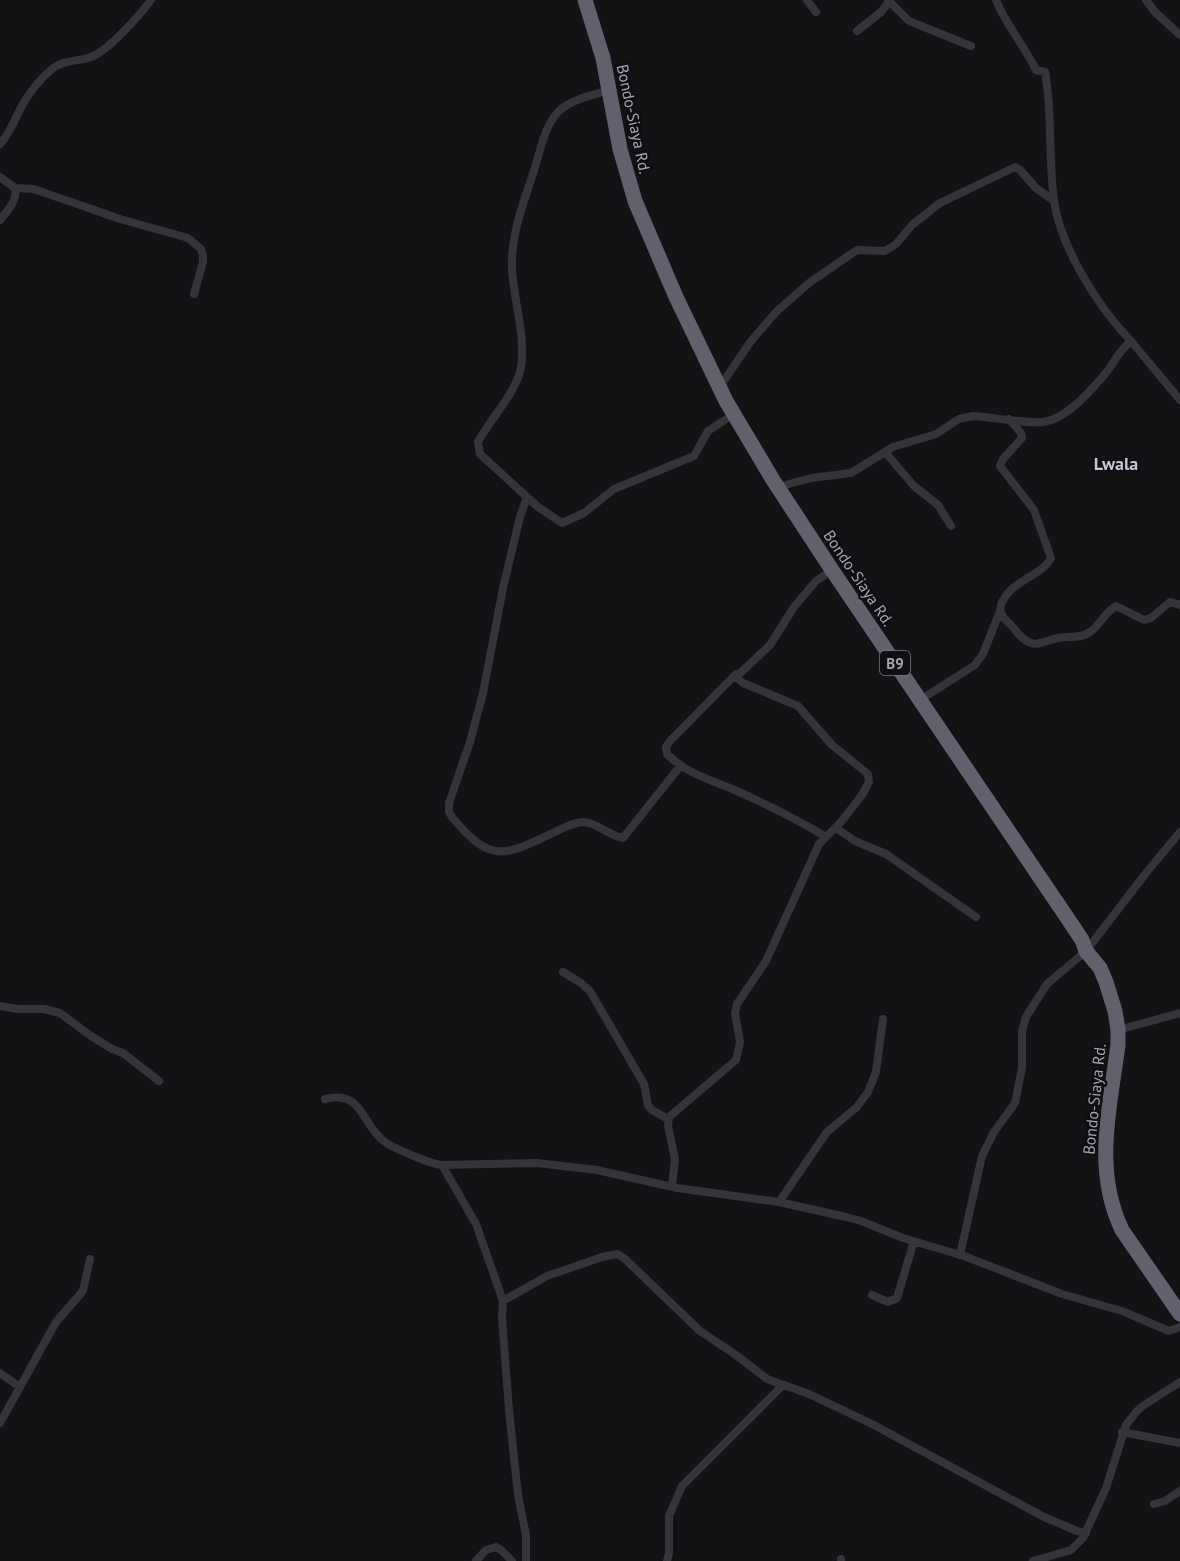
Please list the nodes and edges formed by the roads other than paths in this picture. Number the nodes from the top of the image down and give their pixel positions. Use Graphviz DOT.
graph roads {
  1 [pos="151,0"];
  2 [pos="585,0"];
  3 [pos="807,0"];
  4 [pos="996,0"];
  5 [pos="1146,0"];
  6 [pos="889,1"];
  7 [pos="816,12"];
  8 [pos="857,31"];
  9 [pos="1180,35"];
  10 [pos="971,46"];
  11 [pos="609,90"];
  12 [pos="0,144"];
  13 [pos="0,177"];
  14 [pos="15,188"];
  15 [pos="1054,201"];
  16 [pos="0,220"];
  17 [pos="194,294"];
  18 [pos="1131,341"];
  19 [pos="719,388"];
  20 [pos="1180,400"];
  21 [pos="734,414"];
  22 [pos="1009,419"];
  23 [pos="885,452"];
  24 [pos="778,487"];
  25 [pos="527,497"];
  26 [pos="951,526"];
  27 [pos="832,570"];
  28 [pos="1180,605"];
  29 [pos="1000,611"];
  30 [pos="736,674"];
  31 [pos="920,700"];
  32 [pos="681,765"];
  33 [pos="836,828"];
  34 [pos="1180,832"];
  35 [pos="826,837"];
  36 [pos="976,917"];
  37 [pos="1086,951"];
  38 [pos="563,972"];
  39 [pos="0,1006"];
  40 [pos="1180,1013"];
  41 [pos="883,1019"];
  42 [pos="1118,1030"];
  43 [pos="159,1081"];
  44 [pos="325,1099"];
  45 [pos="668,1119"];
  46 [pos="442,1165"];
  47 [pos="672,1186"];
  48 [pos="779,1202"];
  49 [pos="914,1241"];
  50 [pos="960,1255"];
  51 [pos="90,1259"];
  52 [pos="873,1295"];
  53 [pos="503,1301"];
  54 [pos="1180,1314"];
  55 [pos="1180,1327"];
  56 [pos="0,1373"];
  57 [pos="1180,1382"];
  58 [pos="783,1385"];
  59 [pos="20,1387"];
  60 [pos="0,1423"];
  61 [pos="1122,1432"];
  62 [pos="1180,1443"];
  63 [pos="1180,1491"];
  64 [pos="1154,1504"];
  65 [pos="1086,1533"];
  66 [pos="476,1561"];
  67 [pos="512,1561"];
  68 [pos="526,1561"];
  69 [pos="667,1561"];
  70 [pos="1033,1561"];
  1 -- 12 [label="street"];
  2 -- 11 [label="highway, Bondo-Siaya Rd. / B9"];
  3 -- 7 [label="street"];
  4 -- 15 [label="street"];
  5 -- 9 [label="street"];
  6 -- 8 [label="street"];
  6 -- 10 [label="street"];
  11 -- 19 [label="highway, Bondo-Siaya Rd. / B9"];
  11 -- 25 [label="street"];
  13 -- 14 [label="street"];
  14 -- 16 [label="street"];
  14 -- 17 [label="street"];
  15 -- 18 [label="street"];
  15 -- 19 [label="street"];
  18 -- 20 [label="street"];
  18 -- 22 [label="street"];
  19 -- 21 [label="highway, Bondo-Siaya Rd. / B9"];
  21 -- 24 [label="highway, Bondo-Siaya Rd. / B9"];
  21 -- 25 [label="street"];
  22 -- 23 [label="street"];
  22 -- 29 [label="street"];
  23 -- 24 [label="street"];
  23 -- 26 [label="street"];
  24 -- 27 [label="highway, Bondo-Siaya Rd. / B9"];
  25 -- 32 [label="street"];
  27 -- 30 [label="street"];
  27 -- 31 [label="highway, Bondo-Siaya Rd. / B9"];
  28 -- 29 [label="street"];
  29 -- 31 [label="street"];
  30 -- 32 [label="street"];
  30 -- 33 [label="street"];
  31 -- 37 [label="highway, Bondo-Siaya Rd. / B9"];
  32 -- 35 [label="street"];
  33 -- 35 [label="street"];
  33 -- 36 [label="street"];
  34 -- 37 [label="street"];
  35 -- 45 [label="street"];
  37 -- 42 [label="highway, Bondo-Siaya Rd. / B9"];
  37 -- 50 [label="street"];
  38 -- 45 [label="street"];
  39 -- 43 [label="street"];
  40 -- 42 [label="street"];
  41 -- 48 [label="street"];
  42 -- 54 [label="highway, Bondo-Siaya Rd. / B9"];
  44 -- 46 [label="street"];
  45 -- 47 [label="street"];
  46 -- 47 [label="street"];
  46 -- 53 [label="street"];
  47 -- 48 [label="street"];
  48 -- 49 [label="street"];
  49 -- 50 [label="street"];
  49 -- 52 [label="street"];
  50 -- 55 [label="street"];
  51 -- 59 [label="street"];
  53 -- 58 [label="street"];
  53 -- 68 [label="street"];
  56 -- 59 [label="street"];
  57 -- 61 [label="street"];
  58 -- 65 [label="street"];
  58 -- 69 [label="street"];
  59 -- 60 [label="street"];
  61 -- 62 [label="street"];
  61 -- 65 [label="street"];
  63 -- 64 [label="street"];
  65 -- 70 [label="street"];
  66 -- 67 [label="street"];
}
